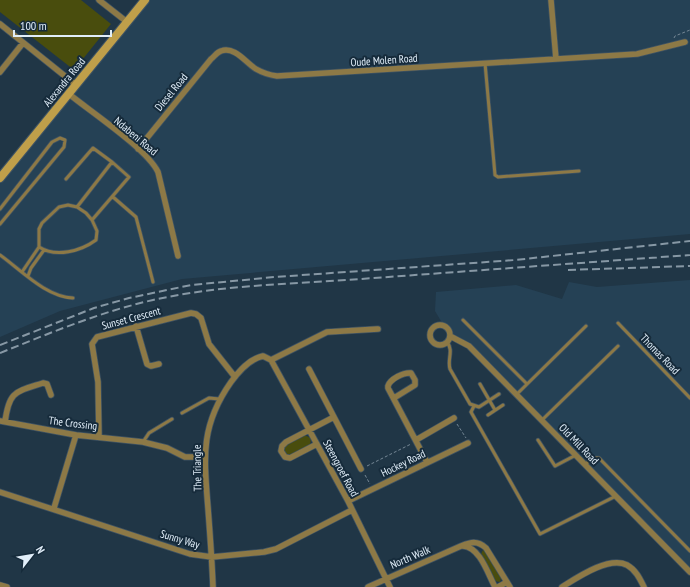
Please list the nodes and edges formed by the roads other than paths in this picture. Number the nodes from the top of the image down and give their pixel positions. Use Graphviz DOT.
graph roads {
  1 [pos="99,0"];
  2 [pos="145,0"];
  3 [pos="552,0"];
  4 [pos="127,22"];
  5 [pos="0,24"];
  6 [pos="685,42"];
  7 [pos="23,43"];
  8 [pos="221,51"];
  9 [pos="556,58"];
  10 [pos="484,63"];
  11 [pos="0,72"];
  12 [pos="76,85"];
  13 [pos="69,94"];
  14 [pos="138,149"];
  15 [pos="112,162"];
  16 [pos="580,171"];
  17 [pos="0,178"];
  18 [pos="66,179"];
  19 [pos="113,197"];
  20 [pos="77,207"];
  21 [pos="0,209"];
  22 [pos="92,220"];
  23 [pos="0,224"];
  24 [pos="39,247"];
  25 [pos="44,250"];
  26 [pos="0,255"];
  27 [pos="178,256"];
  28 [pos="22,272"];
  29 [pos="28,276"];
  30 [pos="153,282"];
  31 [pos="73,298"];
  32 [pos="463,320"];
  33 [pos="618,323"];
  34 [pos="136,326"];
  35 [pos="586,326"];
  36 [pos="378,329"];
  37 [pos="450,336"];
  38 [pos="447,342"];
  39 [pos="618,346"];
  40 [pos="271,360"];
  41 [pos="159,364"];
  42 [pos="309,369"];
  43 [pos="235,377"];
  44 [pos="480,384"];
  45 [pos="527,384"];
  46 [pos="498,394"];
  47 [pos="517,394"];
  48 [pos="50,395"];
  49 [pos="394,398"];
  50 [pos="690,398"];
  51 [pos="219,399"];
  52 [pos="490,400"];
  53 [pos="503,405"];
  54 [pos="474,406"];
  55 [pos="495,410"];
  56 [pos="182,414"];
  57 [pos="488,415"];
  58 [pos="334,416"];
  59 [pos="454,418"];
  60 [pos="172,419"];
  61 [pos="542,420"];
  62 [pos="3,422"];
  63 [pos="309,430"];
  64 [pos="76,435"];
  65 [pos="99,437"];
  66 [pos="416,440"];
  67 [pos="538,440"];
  68 [pos="143,442"];
  69 [pos="468,443"];
  70 [pos="317,444"];
  71 [pos="576,455"];
  72 [pos="204,457"];
  73 [pos="427,462"];
  74 [pos="585,465"];
  75 [pos="361,468"];
  76 [pos="0,492"];
  77 [pos="616,496"];
  78 [pos="348,501"];
  79 [pos="54,508"];
  80 [pos="352,510"];
  81 [pos="461,546"];
  82 [pos="690,551"];
  83 [pos="212,557"];
  84 [pos="690,572"];
  85 [pos="386,578"];
  86 [pos="508,584"];
  87 [pos="0,585"];
  88 [pos="7,587"];
  89 [pos="213,587"];
  90 [pos="368,587"];
  91 [pos="390,587"];
  92 [pos="496,587"];
  93 [pos="562,587"];
  94 [pos="644,587"];
  1 -- 4 [label="street"];
  2 -- 4 [label="street, Alexandra Road"];
  3 -- 9 [label="street"];
  4 -- 12 [label="street, Alexandra Road"];
  5 -- 7 [label="street"];
  6 -- 9 [label="street, Oude Molen Road"];
  7 -- 11 [label="street"];
  7 -- 12 [label="street"];
  8 -- 10 [label="street, Oude Molen Road"];
  8 -- 14 [label="street, Diesel Road"];
  9 -- 10 [label="street, Oude Molen Road"];
  10 -- 16 [label="lane"];
  12 -- 13 [label="street, Alexandra Road"];
  13 -- 14 [label="street, Ndabeni Road"];
  13 -- 17 [label="street, Alexandra Road"];
  14 -- 27 [label="street, Ndabeni Road"];
  15 -- 18 [label="lane"];
  15 -- 19 [label="lane"];
  15 -- 20 [label="lane"];
  19 -- 22 [label="lane"];
  19 -- 30 [label="lane"];
  20 -- 22 [label="lane"];
  20 -- 24 [label="lane"];
  21 -- 23 [label="lane"];
  22 -- 25 [label="lane"];
  24 -- 25 [label="lane"];
  24 -- 28 [label="lane"];
  25 -- 29 [label="lane"];
  26 -- 28 [label="lane"];
  28 -- 29 [label="lane"];
  29 -- 31 [label="lane"];
  32 -- 45 [label="lane"];
  33 -- 50 [label="lane, Thomas Road"];
  34 -- 41 [label="street"];
  34 -- 43 [label="street, Sunset Crescent"];
  34 -- 65 [label="street, Sunset Crescent"];
  35 -- 45 [label="lane"];
  36 -- 40 [label="street"];
  37 -- 38 [label="street"];
  37 -- 38 [label="street, Old Mill Road"];
  37 -- 47 [label="street, Old Mill Road"];
  38 -- 54 [label="lane"];
  39 -- 61 [label="lane"];
  40 -- 43 [label="street, The Triangle"];
  40 -- 63 [label="street, Steengroef Road"];
  42 -- 58 [label="street"];
  43 -- 51 [label="street, The Triangle"];
  44 -- 52 [label="lane"];
  45 -- 47 [label="lane"];
  46 -- 52 [label="lane"];
  47 -- 61 [label="street, Old Mill Road"];
  48 -- 62 [label="street"];
  49 -- 49 [label="street"];
  49 -- 66 [label="street"];
  51 -- 56 [label="lane"];
  51 -- 72 [label="street, The Triangle"];
  52 -- 54 [label="lane"];
  52 -- 55 [label="lane"];
  53 -- 55 [label="lane"];
  54 -- 77 [label="lane"];
  55 -- 57 [label="lane"];
  58 -- 63 [label="street"];
  58 -- 75 [label="street"];
  59 -- 66 [label="street"];
  60 -- 68 [label="lane"];
  61 -- 71 [label="street, Old Mill Road"];
  62 -- 64 [label="street, The Crossing"];
  63 -- 70 [label="street, Steengroef Road"];
  63 -- 70 [label="street"];
  64 -- 65 [label="street, The Crossing"];
  64 -- 79 [label="street"];
  65 -- 68 [label="street, The Crossing"];
  66 -- 73 [label="street"];
  67 -- 71 [label="lane"];
  68 -- 72 [label="street, The Crossing"];
  69 -- 73 [label="street, Hockey Road"];
  70 -- 78 [label="street, Steengroef Road"];
  71 -- 74 [label="street, Old Mill Road"];
  72 -- 83 [label="street, The Triangle"];
  73 -- 78 [label="street, Hockey Road"];
  74 -- 77 [label="street, Old Mill Road"];
  74 -- 82 [label="lane"];
  76 -- 79 [label="street, Sunny Way"];
  77 -- 84 [label="street, Old Mill Road"];
  78 -- 80 [label="street, Steengroef Road"];
  79 -- 83 [label="street, Sunny Way"];
  80 -- 83 [label="street, Sunny Way"];
  80 -- 85 [label="street, Steengroef Road"];
  81 -- 85 [label="street, North Walk"];
  81 -- 86 [label="street, North Walk"];
  81 -- 92 [label="street"];
  83 -- 89 [label="street, The Triangle"];
  85 -- 90 [label="street, North Walk"];
  85 -- 91 [label="street, Steengroef Road"];
  86 -- 92 [label="street"];
  87 -- 88 [label="street"];
  93 -- 94 [label="street"];
}
